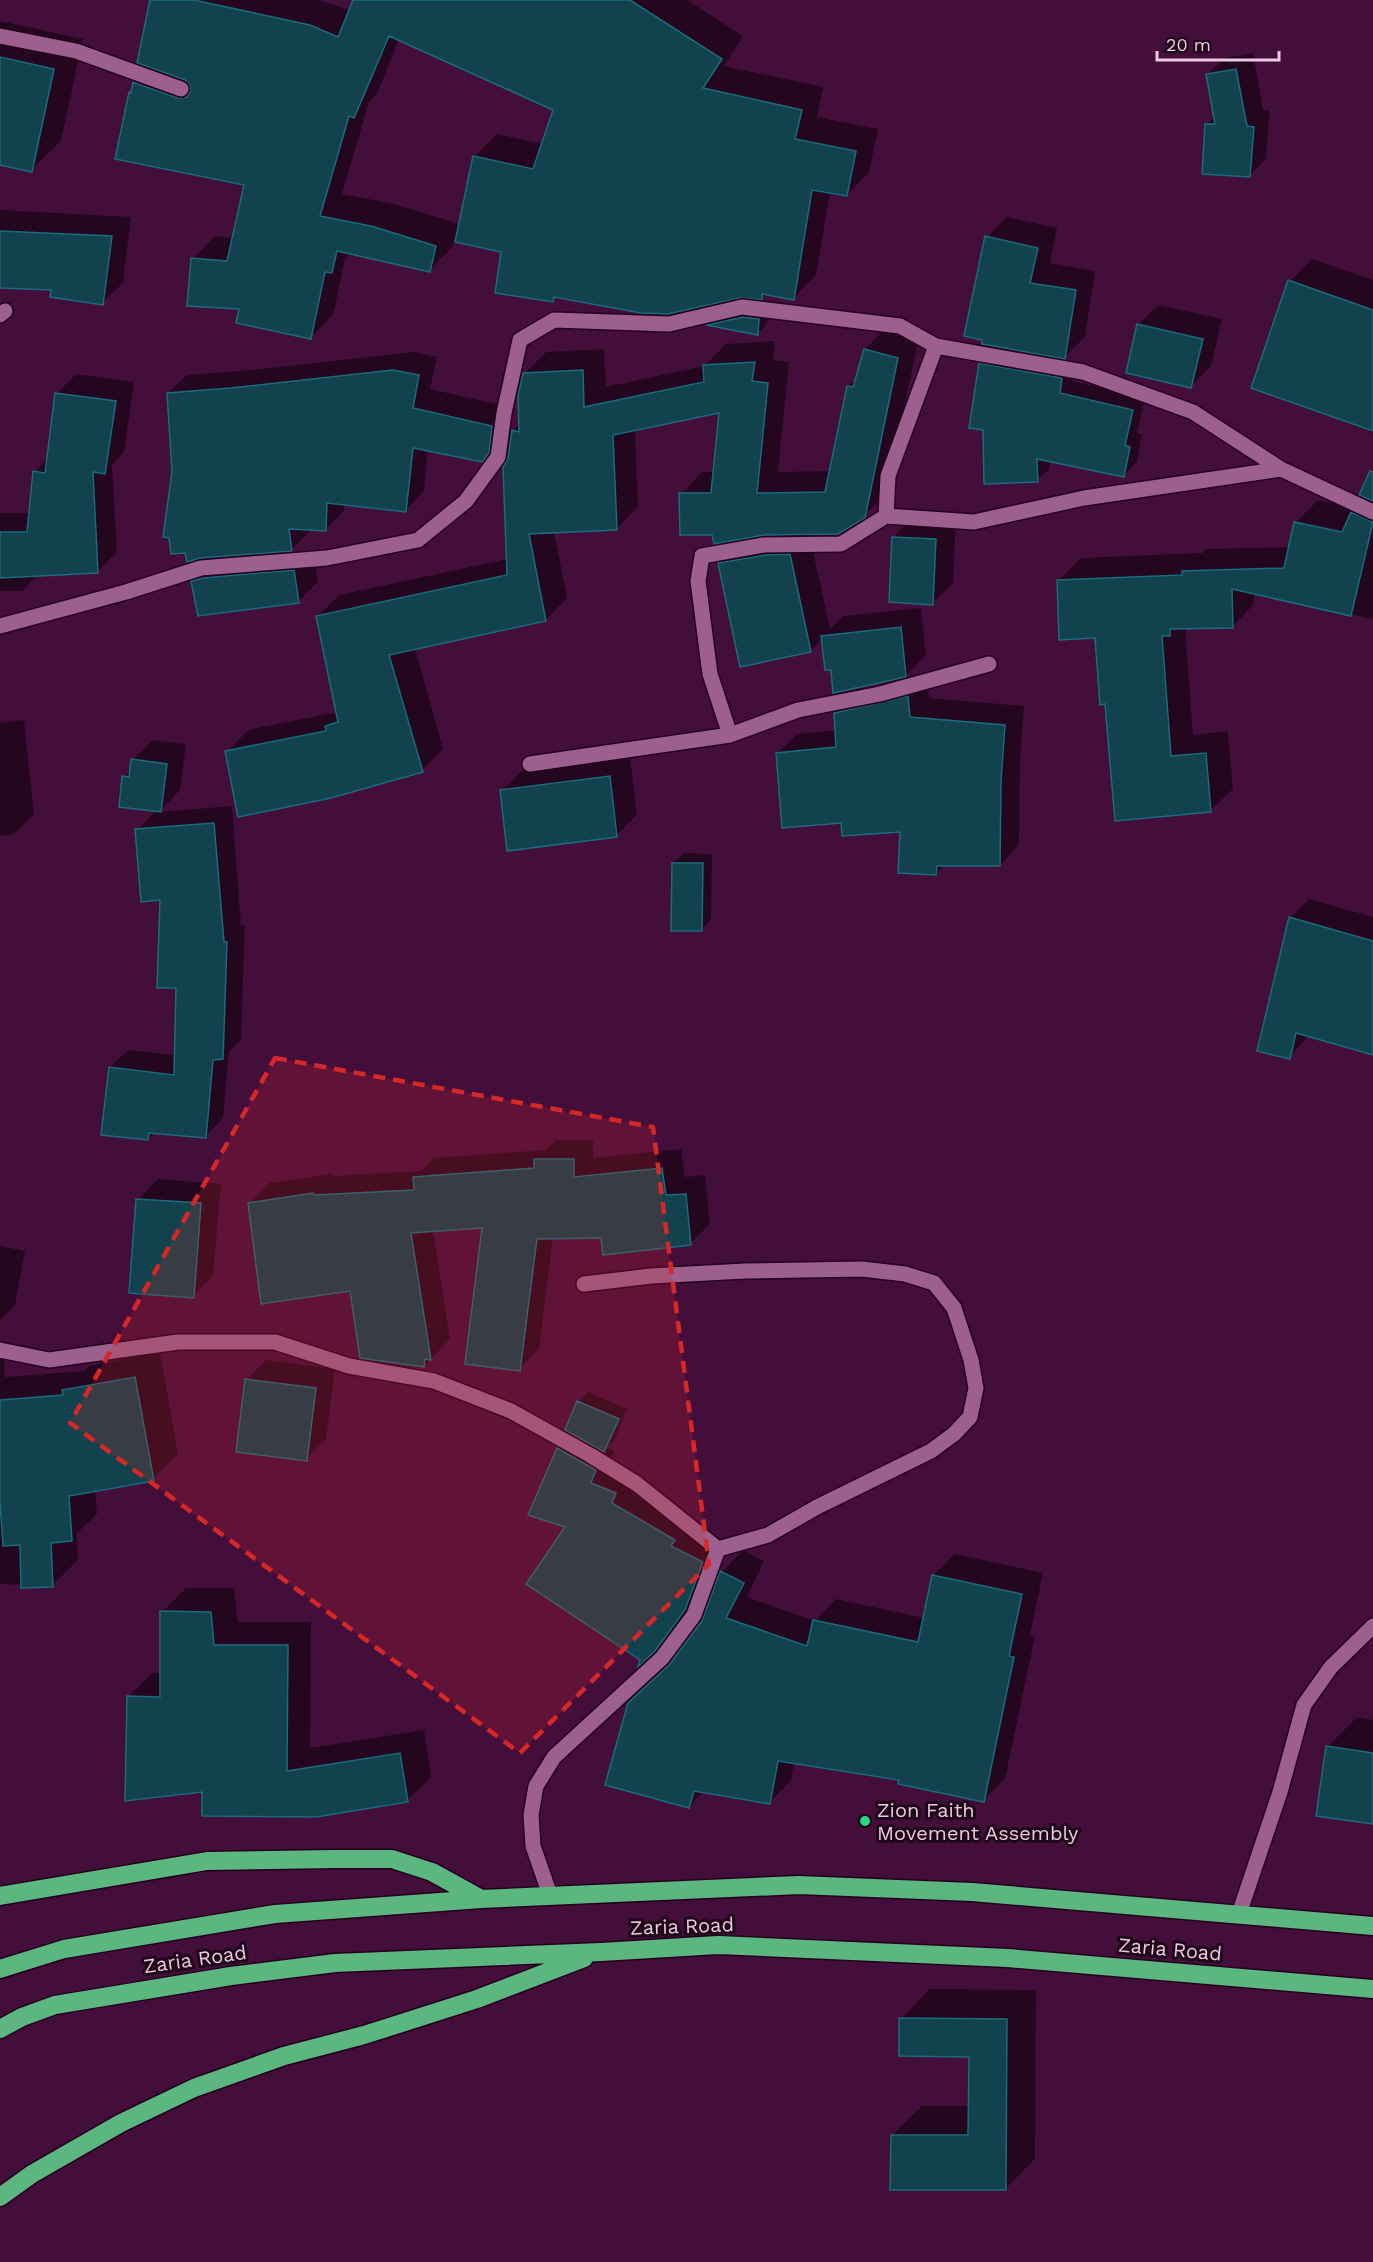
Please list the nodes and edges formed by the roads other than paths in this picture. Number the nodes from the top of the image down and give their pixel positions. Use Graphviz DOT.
graph roads {
  1 [pos="0,36"];
  2 [pos="181,89"];
  3 [pos="936,346"];
  4 [pos="1281,469"];
  5 [pos="1373,512"];
  6 [pos="886,516"];
  7 [pos="0,626"];
  8 [pos="989,664"];
  9 [pos="730,735"];
  10 [pos="530,764"];
  11 [pos="584,1284"];
  12 [pos="0,1350"];
  13 [pos="718,1549"];
  14 [pos="1373,1626"];
  15 [pos="550,1895"];
  16 [pos="0,1896"];
  17 [pos="481,1899"];
  18 [pos="1239,1914"];
  19 [pos="1373,1926"];
  20 [pos="601,1952"];
  21 [pos="0,1970"];
  22 [pos="1373,1989"];
  23 [pos="0,2029"];
  24 [pos="0,2197"];
  1 -- 2 [label="street"];
  3 -- 4 [label="street"];
  3 -- 6 [label="street"];
  3 -- 7 [label="street"];
  4 -- 5 [label="street"];
  4 -- 6 [label="street"];
  6 -- 9 [label="street"];
  8 -- 9 [label="street"];
  9 -- 10 [label="street"];
  11 -- 13 [label="street"];
  12 -- 13 [label="street"];
  13 -- 15 [label="street"];
  14 -- 18 [label="street"];
  15 -- 17 [label="highway"];
  15 -- 18 [label="highway"];
  16 -- 17 [label="highway"];
  17 -- 21 [label="highway"];
  18 -- 19 [label="highway"];
  20 -- 22 [label="highway, Zaria Road"];
  20 -- 23 [label="highway, Zaria Road"];
  20 -- 24 [label="highway"];
}
